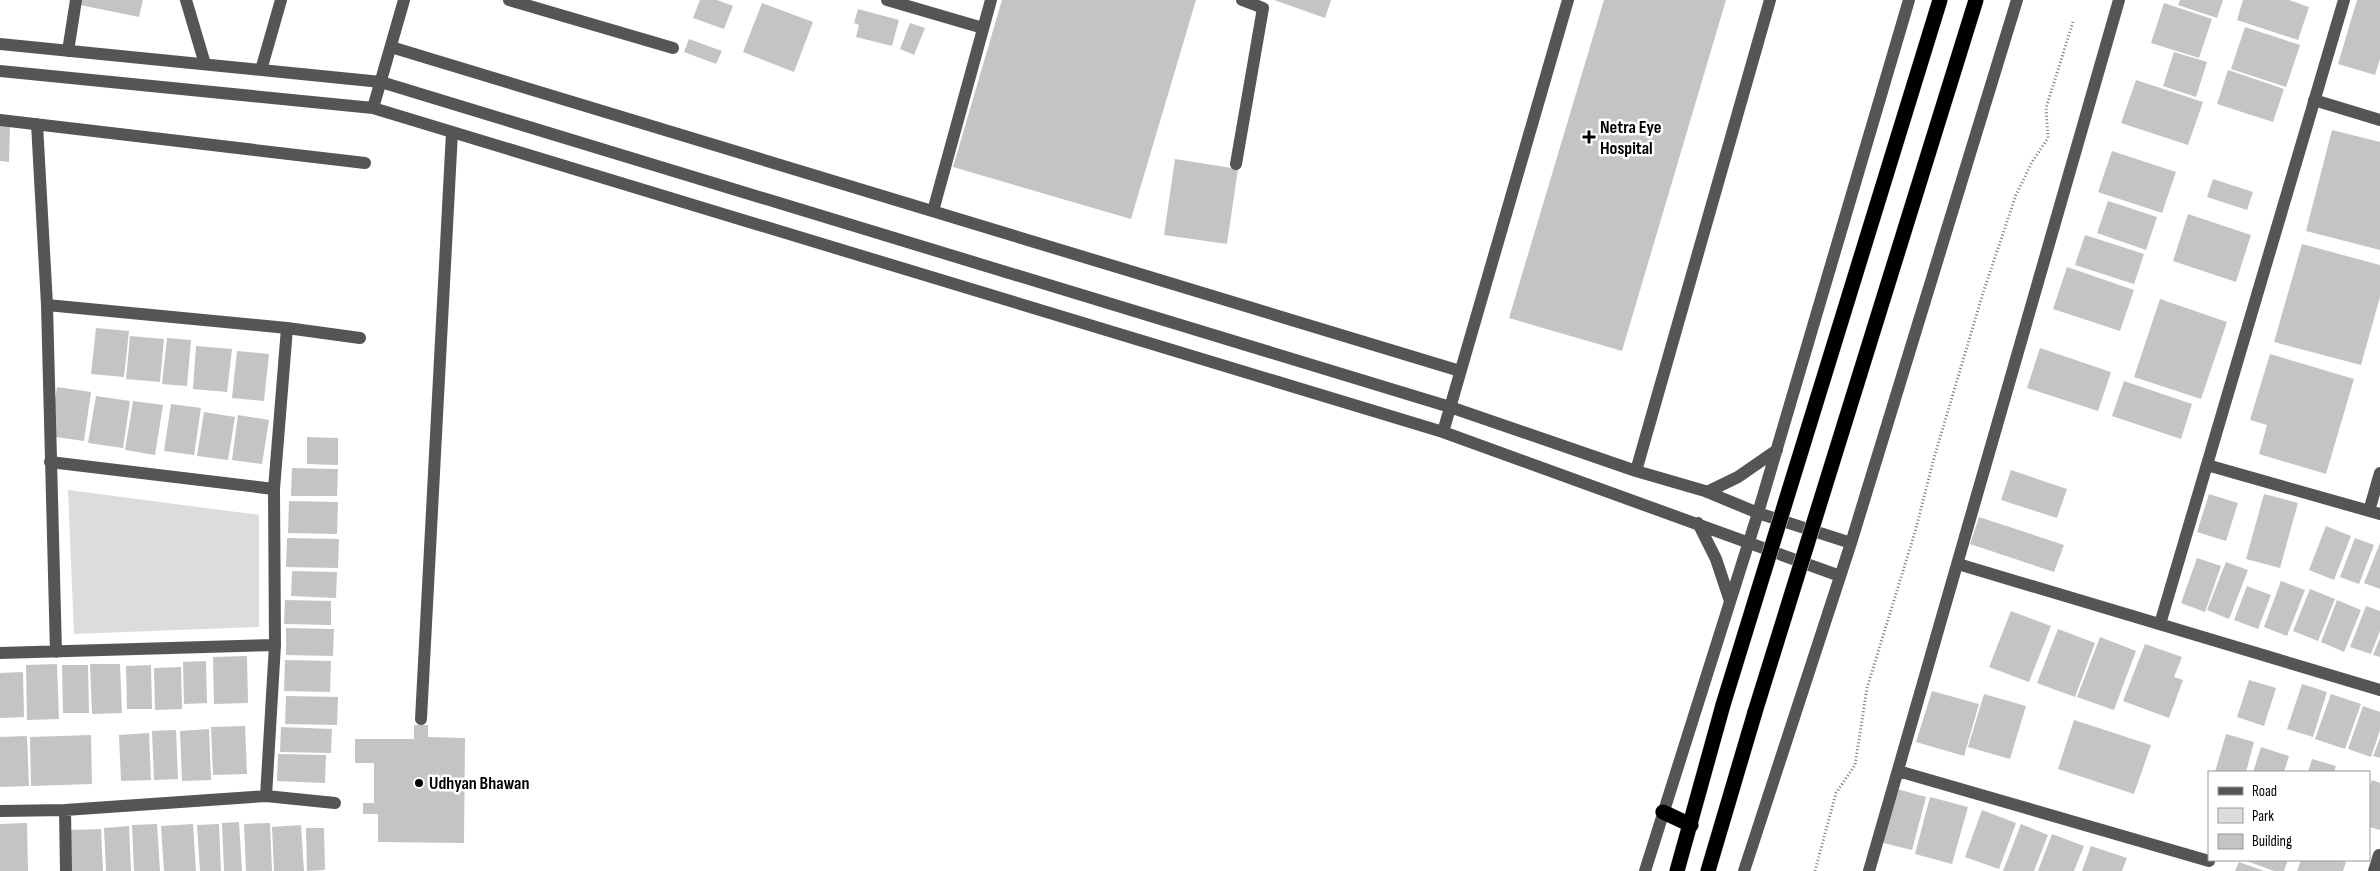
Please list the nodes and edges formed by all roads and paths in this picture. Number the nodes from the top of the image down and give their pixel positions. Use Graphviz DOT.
graph roads {
  1 [pos="76,0"];
  2 [pos="186,0"];
  3 [pos="281,0"];
  4 [pos="404,0"];
  5 [pos="509,0"];
  6 [pos="887,0"];
  7 [pos="991,0"];
  8 [pos="1242,0"];
  9 [pos="1568,0"];
  10 [pos="1770,0"];
  11 [pos="1909,0"];
  12 [pos="1940,0"];
  13 [pos="1976,0"];
  14 [pos="2017,0"];
  15 [pos="2119,0"];
  16 [pos="2344,0"];
  17 [pos="2073,22"];
  18 [pos="983,28"];
  19 [pos="0,44"];
  20 [pos="391,47"];
  21 [pos="673,48"];
  22 [pos="68,51"];
  23 [pos="205,64"];
  24 [pos="261,70"];
  25 [pos="0,72"];
  26 [pos="381,82"];
  27 [pos="2314,100"];
  28 [pos="373,108"];
  29 [pos="0,120"];
  30 [pos="2380,120"];
  31 [pos="37,124"];
  32 [pos="452,132"];
  33 [pos="365,163"];
  34 [pos="1236,164"];
  35 [pos="933,211"];
  36 [pos="47,305"];
  37 [pos="287,328"];
  38 [pos="360,338"];
  39 [pos="1460,371"];
  40 [pos="1450,407"];
  41 [pos="1443,432"];
  42 [pos="1777,450"];
  43 [pos="50,462"];
  44 [pos="2208,464"];
  45 [pos="1636,471"];
  46 [pos="2380,473"];
  47 [pos="274,489"];
  48 [pos="1707,492"];
  49 [pos="2375,512"];
  50 [pos="1758,513"];
  51 [pos="1698,524"];
  52 [pos="1851,543"];
  53 [pos="1748,544"];
  54 [pos="1958,564"];
  55 [pos="1840,576"];
  56 [pos="1730,602"];
  57 [pos="2160,624"];
  58 [pos="275,645"];
  59 [pos="56,652"];
  60 [pos="0,653"];
  61 [pos="2380,690"];
  62 [pos="421,719"];
  63 [pos="1898,771"];
  64 [pos="266,796"];
  65 [pos="335,803"];
  66 [pos="65,810"];
  67 [pos="0,811"];
  68 [pos="1663,812"];
  69 [pos="1691,825"];
  70 [pos="2376,854"];
  71 [pos="2208,864"];
  72 [pos="66,871"];
  73 [pos="1645,871"];
  74 [pos="1677,871"];
  75 [pos="1708,871"];
  76 [pos="1744,871"];
  77 [pos="1814,871"];
  78 [pos="1869,871"];
  79 [pos="2374,871"];
  1 -- 22 [label="street"];
  2 -- 23 [label="street"];
  3 -- 24 [label="street"];
  4 -- 20 [label="street"];
  5 -- 21 [label="street"];
  6 -- 18 [label="street"];
  7 -- 18 [label="street"];
  8 -- 34 [label="street"];
  9 -- 39 [label="street"];
  10 -- 45 [label="street"];
  11 -- 42 [label="street"];
  12 -- 69 [label="highway, bridge"];
  13 -- 75 [label="highway, bridge"];
  14 -- 52 [label="street"];
  15 -- 54 [label="street"];
  16 -- 27 [label="street"];
  17 -- 77 [label="path"];
  18 -- 35 [label="street"];
  19 -- 22 [label="street"];
  20 -- 26 [label="street"];
  20 -- 35 [label="street"];
  22 -- 23 [label="street"];
  23 -- 24 [label="street"];
  24 -- 26 [label="street"];
  25 -- 28 [label="street"];
  26 -- 28 [label="street"];
  26 -- 40 [label="street"];
  27 -- 30 [label="street"];
  27 -- 44 [label="street"];
  28 -- 32 [label="street"];
  29 -- 31 [label="street"];
  31 -- 33 [label="street"];
  31 -- 36 [label="street"];
  32 -- 41 [label="street"];
  32 -- 62 [label="street"];
  35 -- 39 [label="street"];
  36 -- 37 [label="street"];
  36 -- 43 [label="street"];
  37 -- 38 [label="street"];
  37 -- 47 [label="street"];
  39 -- 40 [label="street"];
  40 -- 41 [label="street"];
  40 -- 45 [label="street"];
  41 -- 51 [label="street"];
  42 -- 48 [label="street"];
  42 -- 50 [label="street"];
  43 -- 47 [label="street"];
  43 -- 59 [label="street"];
  44 -- 49 [label="street"];
  44 -- 57 [label="street"];
  45 -- 48 [label="street"];
  46 -- 49 [label="street"];
  47 -- 58 [label="street"];
  48 -- 50 [label="street"];
  50 -- 52 [label="street"];
  50 -- 53 [label="street"];
  51 -- 53 [label="street"];
  51 -- 56 [label="street"];
  52 -- 55 [label="street"];
  53 -- 55 [label="street"];
  53 -- 56 [label="street"];
  54 -- 57 [label="street"];
  54 -- 63 [label="street"];
  55 -- 76 [label="street"];
  56 -- 68 [label="street"];
  57 -- 61 [label="street"];
  58 -- 59 [label="street"];
  58 -- 64 [label="street"];
  59 -- 60 [label="street"];
  63 -- 71 [label="street"];
  63 -- 78 [label="street"];
  64 -- 65 [label="street"];
  64 -- 66 [label="street"];
  66 -- 67 [label="street"];
  66 -- 72 [label="street"];
  68 -- 69 [label="highway"];
  68 -- 73 [label="street"];
  69 -- 74 [label="highway"];
  70 -- 79 [label="street"];
}
